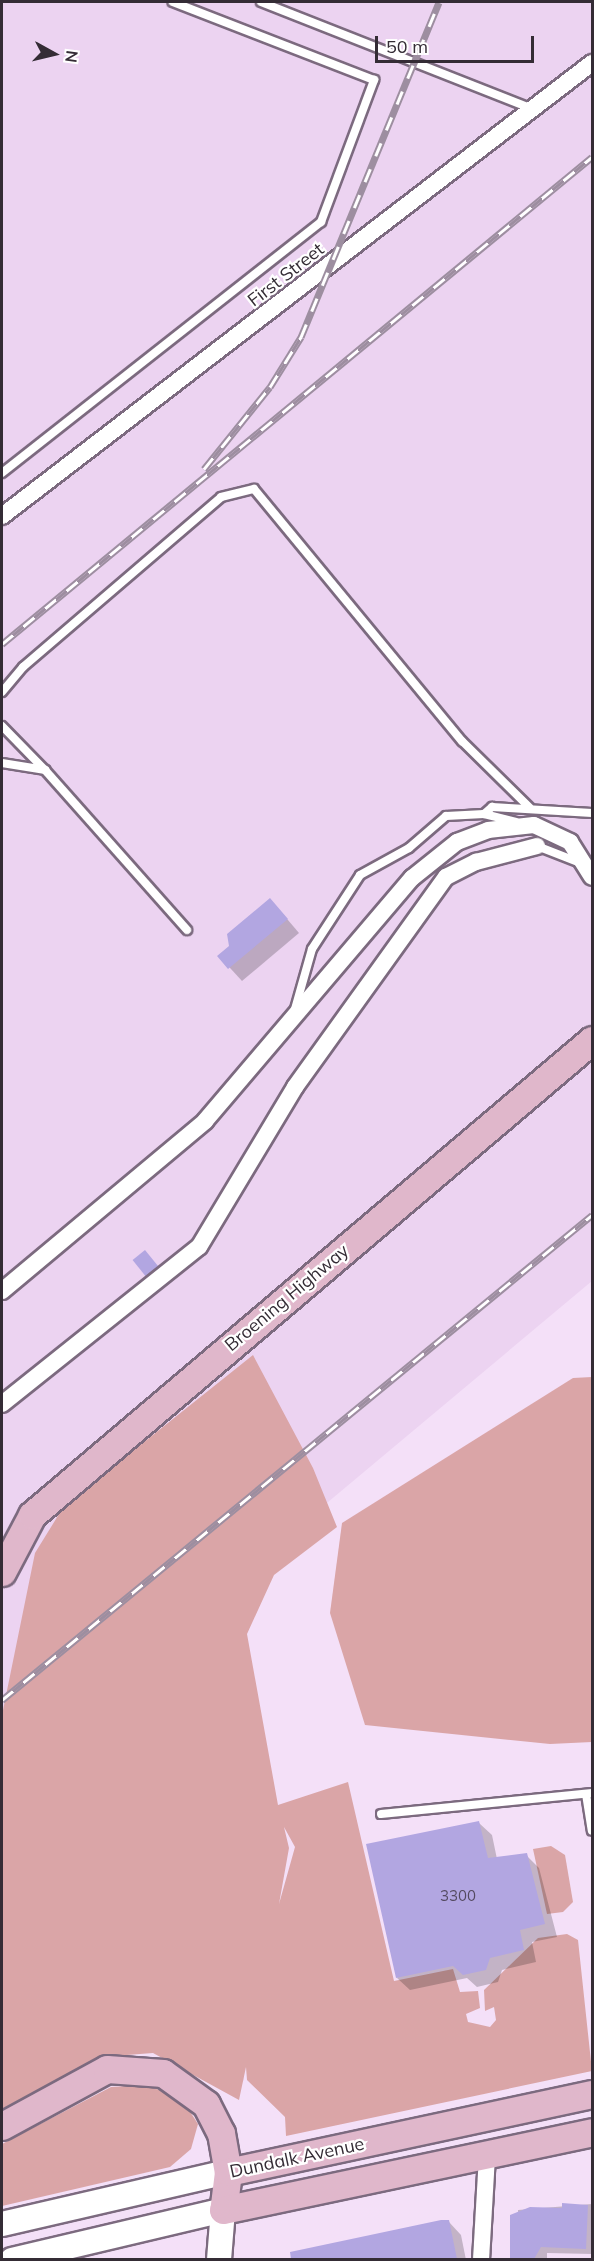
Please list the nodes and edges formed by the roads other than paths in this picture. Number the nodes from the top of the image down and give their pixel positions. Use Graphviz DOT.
graph roads {
  1 [pos="173,2"];
  2 [pos="261,2"];
  3 [pos="592,63"];
  4 [pos="533,109"];
  5 [pos="2,473"];
  6 [pos="2,516"];
  7 [pos="2,692"];
  8 [pos="2,726"];
  9 [pos="2,763"];
  10 [pos="45,770"];
  11 [pos="530,808"];
  12 [pos="592,813"];
  13 [pos="484,814"];
  14 [pos="534,825"];
  15 [pos="537,846"];
  16 [pos="578,862"];
  17 [pos="592,878"];
  18 [pos="187,930"];
  19 [pos="291,1023"];
  20 [pos="592,1040"];
  21 [pos="2,1291"];
  22 [pos="2,1404"];
  23 [pos="2,1572"];
  24 [pos="589,1794"];
  25 [pos="381,1814"];
  26 [pos="592,1831"];
  27 [pos="592,2094"];
  28 [pos="2,2126"];
  29 [pos="592,2132"];
  30 [pos="487,2154"];
  31 [pos="228,2172"];
  32 [pos="224,2210"];
  33 [pos="2,2224"];
  34 [pos="12,2259"];
  35 [pos="219,2259"];
  36 [pos="480,2259"];
  1 -- 5 [label="lane"];
  2 -- 4 [label="lane"];
  3 -- 4 [label="street, First Street"];
  4 -- 6 [label="street, First Street"];
  7 -- 11 [label="lane"];
  8 -- 10 [label="lane"];
  9 -- 10 [label="lane"];
  10 -- 18 [label="lane"];
  11 -- 12 [label="lane"];
  11 -- 13 [label="lane"];
  13 -- 14 [label="lane"];
  13 -- 19 [label="lane"];
  14 -- 16 [label="street"];
  14 -- 19 [label="street"];
  15 -- 16 [label="lane"];
  15 -- 22 [label="street"];
  16 -- 17 [label="street"];
  19 -- 21 [label="street"];
  20 -- 23 [label="main road, Broening Highway"];
  24 -- 25 [label="lane"];
  24 -- 26 [label="lane"];
  27 -- 31 [label="main road, Dundalk Avenue"];
  28 -- 31 [label="main road"];
  29 -- 30 [label="main road, Dundalk Avenue"];
  30 -- 32 [label="main road, Dundalk Avenue"];
  30 -- 36 [label="street"];
  31 -- 32 [label="main road"];
  31 -- 33 [label="main road, Dundalk Avenue"];
  32 -- 34 [label="main road, Dundalk Avenue"];
  32 -- 35 [label="main road"];
}
